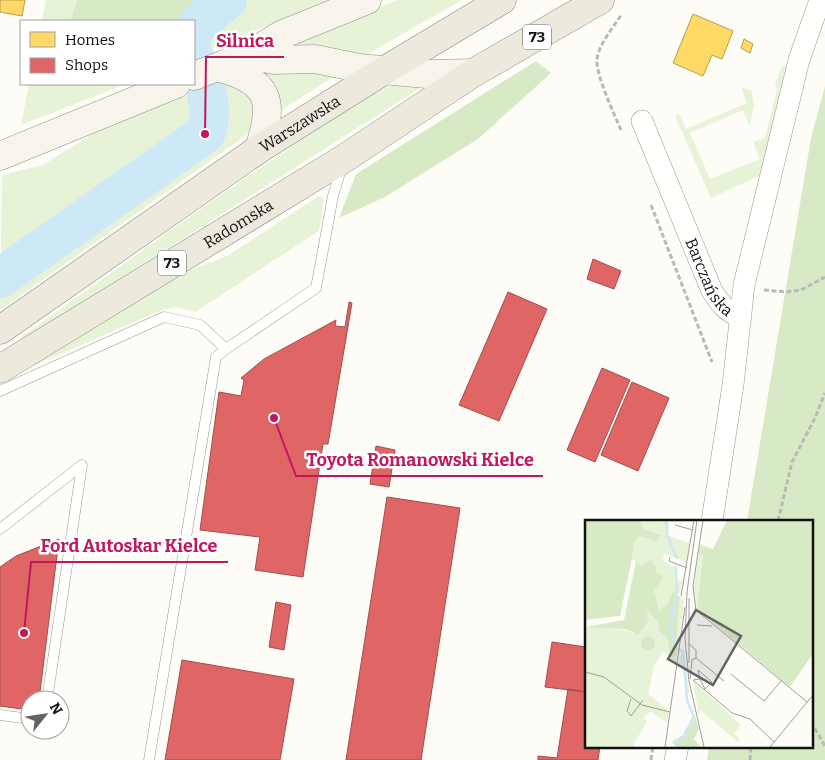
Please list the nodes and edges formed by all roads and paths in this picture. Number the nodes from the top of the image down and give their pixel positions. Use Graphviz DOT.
graph roads {
  1 [pos="366,0"];
  2 [pos="502,0"];
  3 [pos="820,0"];
  4 [pos="611,7"];
  5 [pos="248,55"];
  6 [pos="596,60"];
  7 [pos="385,70"];
  8 [pos="473,73"];
  9 [pos="195,76"];
  10 [pos="195,78"];
  11 [pos="173,85"];
  12 [pos="642,122"];
  13 [pos="259,149"];
  14 [pos="0,156"];
  15 [pos="345,158"];
  16 [pos="825,277"];
  17 [pos="760,289"];
  18 [pos="688,297"];
  19 [pos="741,317"];
  20 [pos="0,330"];
  21 [pos="226,349"];
  22 [pos="712,367"];
  23 [pos="0,369"];
  24 [pos="0,391"];
  25 [pos="825,393"];
  26 [pos="712,520"];
  27 [pos="778,520"];
  28 [pos="0,529"];
  29 [pos="48,690"];
  30 [pos="0,715"];
  31 [pos="20,718"];
  32 [pos="812,724"];
  33 [pos="825,746"];
  34 [pos="149,760"];
  1 -- 5 [label="street"];
  2 -- 7 [label="main road, Warszawska"];
  3 -- 19 [label="street"];
  4 -- 6 [label="path"];
  4 -- 8 [label="main road, Warszawska / 73"];
  5 -- 7 [label="street, Warszawska"];
  5 -- 9 [label="street"];
  7 -- 8 [label="street, Warszawska"];
  7 -- 13 [label="main road, Warszawska"];
  8 -- 15 [label="main road, Radomska / 73"];
  10 -- 13 [label="street, Warszawska"];
  11 -- 14 [label="street"];
  12 -- 19 [label="street, Barczańska"];
  13 -- 20 [label="main road"];
  15 -- 21 [label="lane"];
  15 -- 23 [label="main road, Radomska / 73"];
  16 -- 17 [label="path"];
  18 -- 22 [label="path"];
  19 -- 26 [label="street, Barczańska"];
  21 -- 24 [label="lane"];
  21 -- 34 [label="lane"];
  25 -- 27 [label="path"];
  28 -- 29 [label="lane"];
  30 -- 31 [label="lane"];
  32 -- 33 [label="path"];
}
